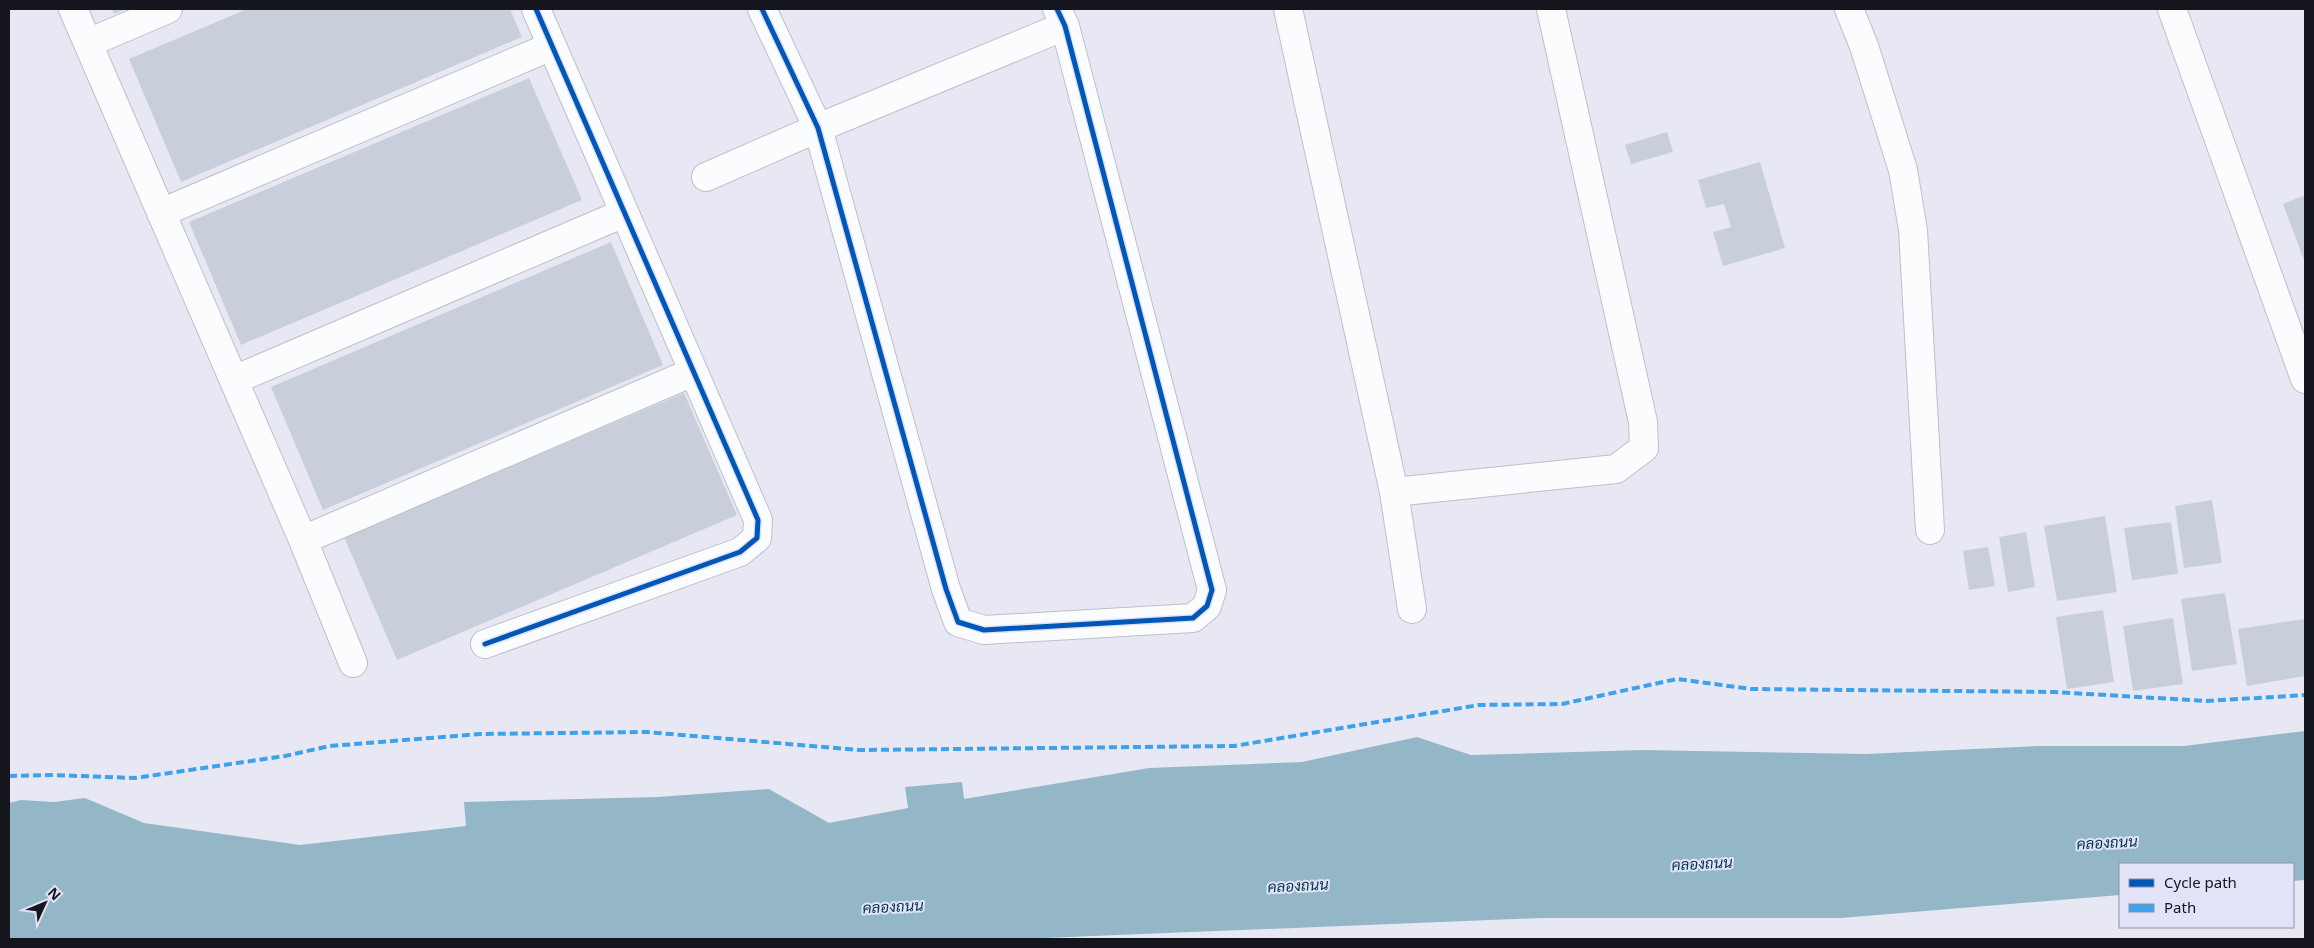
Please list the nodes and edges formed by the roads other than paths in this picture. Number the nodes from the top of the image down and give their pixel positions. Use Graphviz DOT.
graph roads {
  1 [pos="73,9"];
  2 [pos="168,9"];
  3 [pos="536,9"];
  4 [pos="762,9"];
  5 [pos="1288,9"];
  6 [pos="1551,9"];
  7 [pos="1849,9"];
  8 [pos="2172,9"];
  9 [pos="1061,17"];
  10 [pos="88,43"];
  11 [pos="552,46"];
  12 [pos="818,128"];
  13 [pos="706,177"];
  14 [pos="161,213"];
  15 [pos="624,213"];
  16 [pos="693,372"];
  17 [pos="2305,379"];
  18 [pos="234,380"];
  19 [pos="1394,492"];
  20 [pos="1930,530"];
  21 [pos="303,540"];
  22 [pos="1412,609"];
  23 [pos="484,644"];
  24 [pos="353,662"];
  1 -- 10 [label="street"];
  2 -- 10 [label="street"];
  3 -- 11 [label="street"];
  4 -- 12 [label="street"];
  5 -- 19 [label="street"];
  6 -- 19 [label="street"];
  7 -- 20 [label="street"];
  8 -- 17 [label="street"];
  9 -- 12 [label="street"];
  9 -- 12 [label="street"];
  10 -- 14 [label="street"];
  11 -- 14 [label="street"];
  11 -- 15 [label="street"];
  12 -- 13 [label="street"];
  14 -- 18 [label="street"];
  15 -- 16 [label="street"];
  15 -- 18 [label="street"];
  16 -- 21 [label="street"];
  16 -- 23 [label="street"];
  18 -- 21 [label="street"];
  19 -- 22 [label="street"];
  21 -- 24 [label="street"];
}
